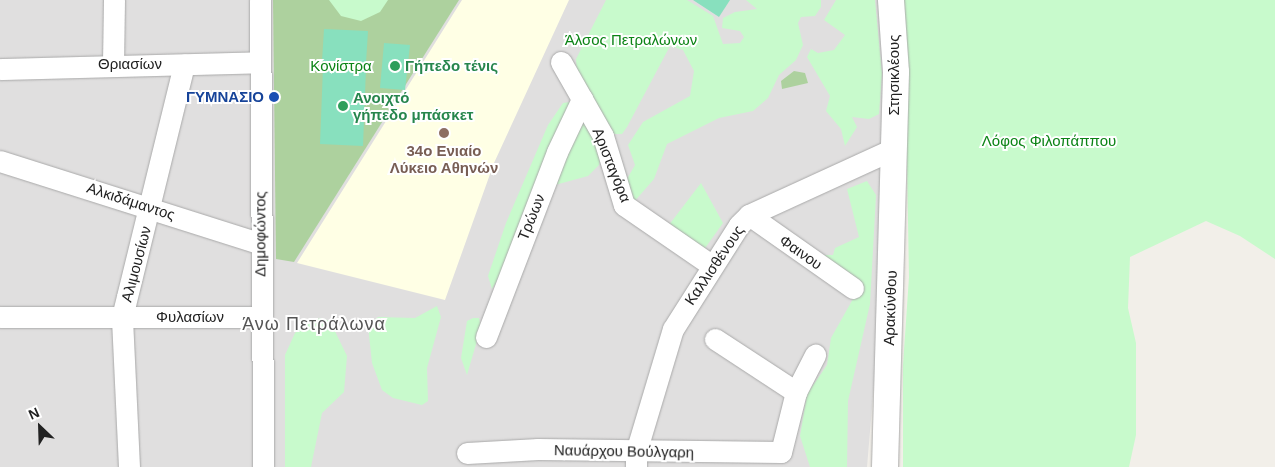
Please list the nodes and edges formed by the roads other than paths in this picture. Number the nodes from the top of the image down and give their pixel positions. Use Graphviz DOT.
graph roads {
  1 [pos="114,0"];
  2 [pos="260,0"];
  3 [pos="891,0"];
  4 [pos="260,62"];
  5 [pos="562,62"];
  6 [pos="114,64"];
  7 [pos="184,64"];
  8 [pos="0,69"];
  9 [pos="582,100"];
  10 [pos="893,149"];
  11 [pos="0,161"];
  12 [pos="151,206"];
  13 [pos="749,215"];
  14 [pos="261,244"];
  15 [pos="711,265"];
  16 [pos="853,288"];
  17 [pos="122,317"];
  18 [pos="260,317"];
  19 [pos="0,318"];
  20 [pos="486,337"];
  21 [pos="715,338"];
  22 [pos="815,355"];
  23 [pos="796,392"];
  24 [pos="467,453"];
  25 [pos="636,459"];
  26 [pos="129,467"];
  27 [pos="263,467"];
  28 [pos="885,467"];
  1 -- 6 [label="street"];
  2 -- 4 [label="street, Δημοφώντος"];
  3 -- 10 [label="street, Στησικλέους"];
  4 -- 7 [label="street, Θριασίων"];
  4 -- 14 [label="street, Δημοφώντος"];
  5 -- 9 [label="street, Αρισταγόρα"];
  6 -- 7 [label="street, Θριασίων"];
  6 -- 8 [label="street, Θριασίων"];
  7 -- 12 [label="street, Αλιμουσίων"];
  9 -- 15 [label="street, Αρισταγόρα"];
  9 -- 20 [label="street, Τρώων"];
  10 -- 13 [label="street, Καλλισθένους"];
  10 -- 28 [label="street, Αρακύνθου"];
  11 -- 12 [label="street, Αλκιδάμαντος"];
  12 -- 14 [label="street, Αλκιδάμαντος"];
  12 -- 17 [label="street, Αλιμουσίων"];
  13 -- 15 [label="street, Καλλισθένους"];
  13 -- 16 [label="street, Φαινου"];
  14 -- 18 [label="street, Δημοφώντος"];
  15 -- 25 [label="street, Καλλισθένους"];
  17 -- 18 [label="street, Φυλασίων"];
  17 -- 19 [label="street, Φυλασίων"];
  17 -- 26 [label="street, Αλιμουσίων"];
  18 -- 27 [label="street, Δημοφώντος"];
  21 -- 23 [label="street"];
  22 -- 23 [label="street"];
  23 -- 25 [label="street, Ναυάρχου Βούλγαρη"];
  24 -- 25 [label="street, Ναυάρχου Βούλγαρη"];
}
